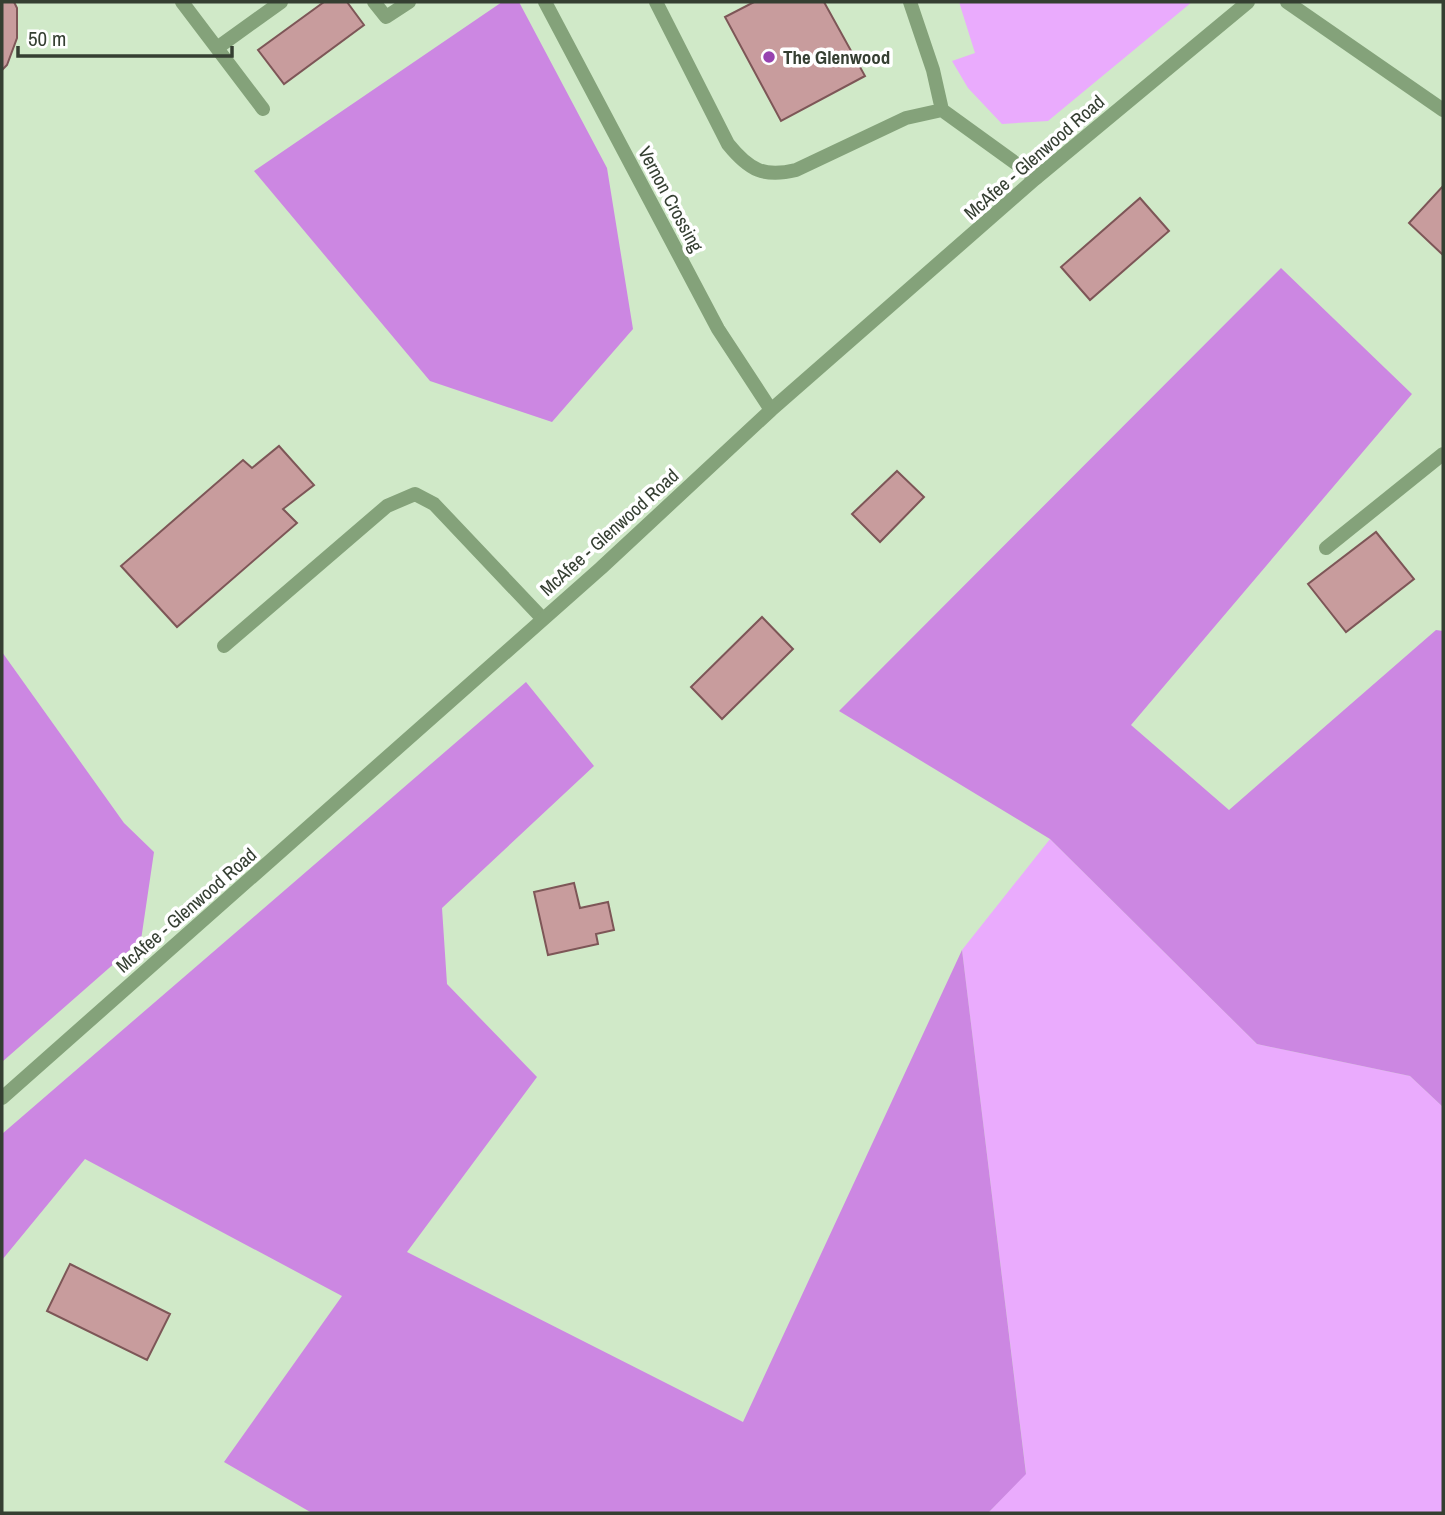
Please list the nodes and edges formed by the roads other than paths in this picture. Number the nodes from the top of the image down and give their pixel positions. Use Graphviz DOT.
graph roads {
  1 [pos="182,2"];
  2 [pos="281,2"];
  3 [pos="374,2"];
  4 [pos="410,2"];
  5 [pos="545,2"];
  6 [pos="656,2"];
  7 [pos="910,2"];
  8 [pos="1248,2"];
  9 [pos="1287,2"];
  10 [pos="217,48"];
  11 [pos="263,109"];
  12 [pos="942,110"];
  13 [pos="1443,110"];
  14 [pos="1036,178"];
  15 [pos="771,410"];
  16 [pos="1443,454"];
  17 [pos="1326,548"];
  18 [pos="542,618"];
  19 [pos="224,646"];
  20 [pos="2,1098"];
  1 -- 10 [label="street"];
  2 -- 10 [label="street"];
  3 -- 4 [label="street"];
  5 -- 15 [label="street, Vernon Crossing"];
  6 -- 12 [label="street"];
  7 -- 12 [label="street"];
  8 -- 14 [label="street, McAfee - Glenwood Road"];
  9 -- 13 [label="street"];
  10 -- 11 [label="street"];
  12 -- 14 [label="street"];
  14 -- 15 [label="street, McAfee - Glenwood Road"];
  15 -- 18 [label="street, McAfee - Glenwood Road"];
  16 -- 17 [label="street"];
  18 -- 19 [label="street"];
  18 -- 20 [label="street, McAfee - Glenwood Road"];
}
